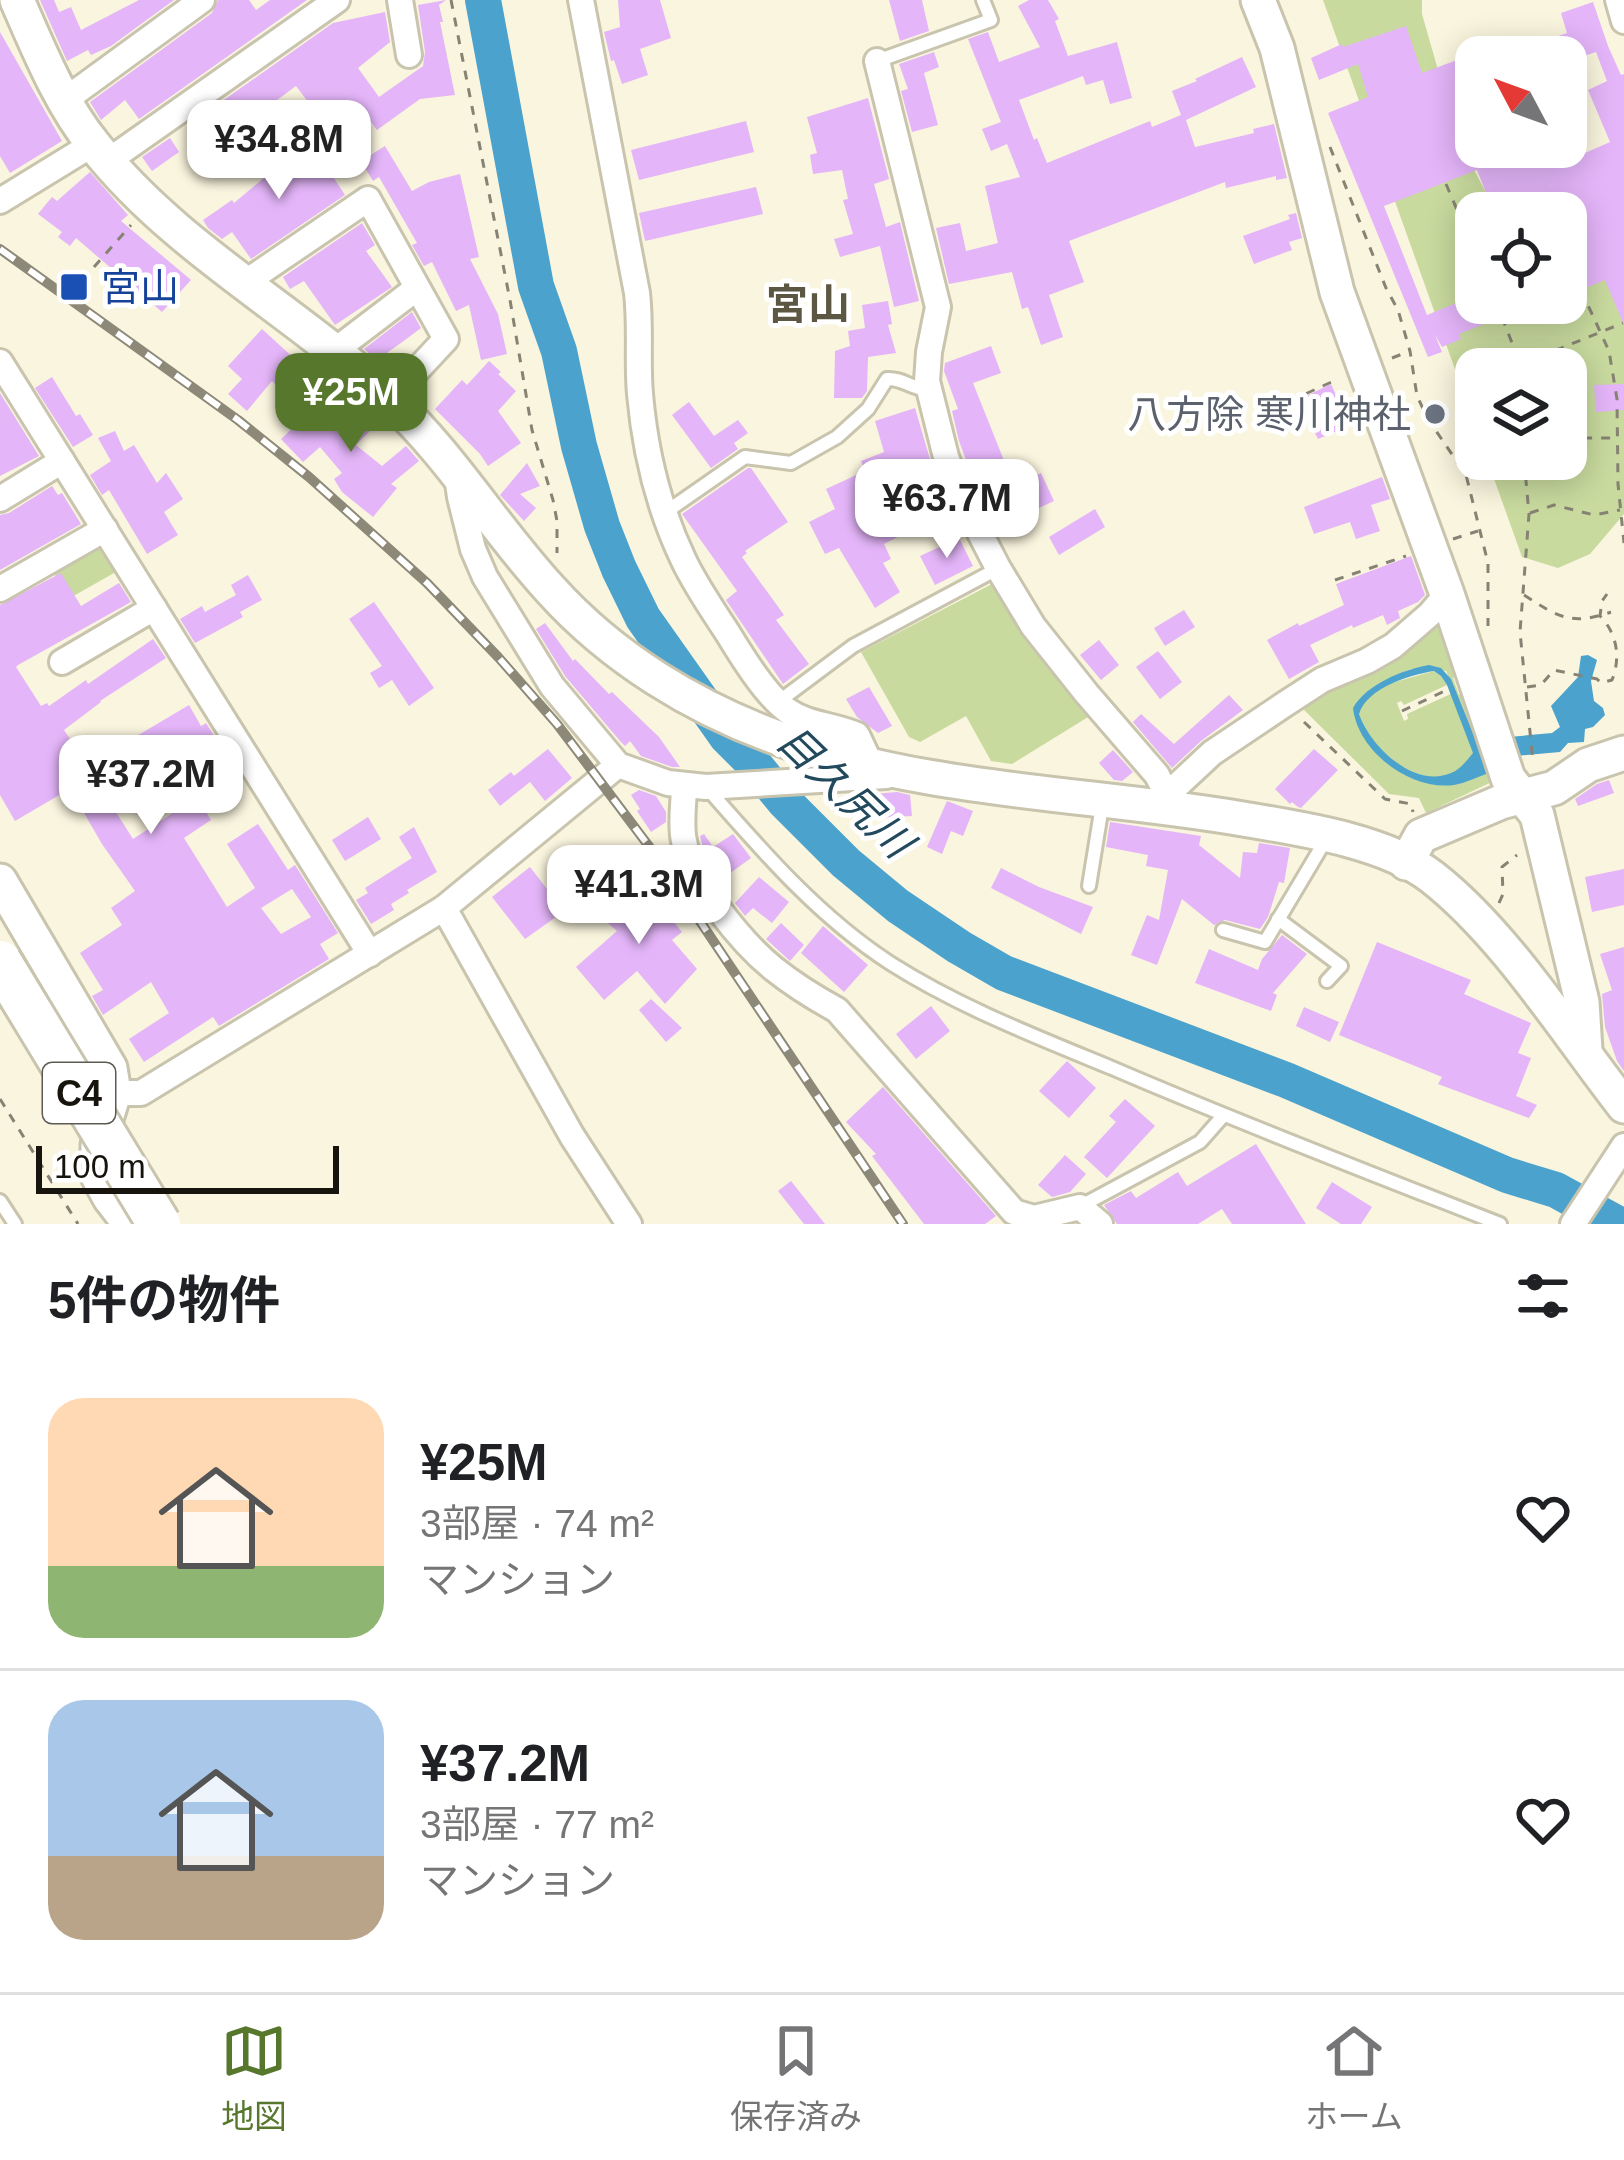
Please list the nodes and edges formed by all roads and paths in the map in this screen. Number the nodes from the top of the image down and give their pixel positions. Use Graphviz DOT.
graph roads {
  1 [pos="17,0"];
  2 [pos="202,0"];
  3 [pos="337,0"];
  4 [pos="400,0"];
  5 [pos="451,0"];
  6 [pos="581,0"];
  7 [pos="983,0"];
  8 [pos="1258,0"];
  9 [pos="1618,0"];
  10 [pos="1624,21"];
  11 [pos="409,55"];
  12 [pos="877,61"];
  13 [pos="64,100"];
  14 [pos="1330,146"];
  15 [pos="100,153"];
  16 [pos="1446,184"];
  17 [pos="0,201"];
  18 [pos="1455,205"];
  19 [pos="148,206"];
  20 [pos="94,267"];
  21 [pos="243,284"];
  22 [pos="417,288"];
  23 [pos="1587,303"];
  24 [pos="1623,323"];
  25 [pos="1600,332"];
  26 [pos="1563,348"];
  27 [pos="1410,351"];
  28 [pos="333,352"];
  29 [pos="1392,358"];
  30 [pos="1355,371"];
  31 [pos="4,378"];
  32 [pos="930,390"];
  33 [pos="390,399"];
  34 [pos="1290,401"];
  35 [pos="1587,438"];
  36 [pos="1618,438"];
  37 [pos="1455,459"];
  38 [pos="62,461"];
  39 [pos="457,474"];
  40 [pos="1467,480"];
  41 [pos="1526,480"];
  42 [pos="0,499"];
  43 [pos="1620,510"];
  44 [pos="666,512"];
  45 [pos="1529,514"];
  46 [pos="105,529"];
  47 [pos="1480,530"];
  48 [pos="1624,543"];
  49 [pos="1440,544"];
  50 [pos="1402,557"];
  51 [pos="998,568"];
  52 [pos="1335,580"];
  53 [pos="0,589"];
  54 [pos="550,590"];
  55 [pos="1447,594"];
  56 [pos="1522,594"];
  57 [pos="1607,594"];
  58 [pos="154,608"];
  59 [pos="1611,612"];
  60 [pos="1600,616"];
  61 [pos="1488,635"];
  62 [pos="62,662"];
  63 [pos="1525,687"];
  64 [pos="1447,691"];
  65 [pos="778,702"];
  66 [pos="1285,704"];
  67 [pos="1402,711"];
  68 [pos="1624,753"];
  69 [pos="1532,757"];
  70 [pos="619,765"];
  71 [pos="830,767"];
  72 [pos="872,767"];
  73 [pos="914,773"];
  74 [pos="701,786"];
  75 [pos="1523,796"];
  76 [pos="1103,799"];
  77 [pos="1168,801"];
  78 [pos="1328,835"];
  79 [pos="1414,849"];
  80 [pos="1526,853"];
  81 [pos="0,881"];
  82 [pos="1089,886"];
  83 [pos="444,908"];
  84 [pos="1492,915"];
  85 [pos="1278,919"];
  86 [pos="1223,930"];
  87 [pos="370,954"];
  88 [pos="0,962"];
  89 [pos="1327,981"];
  90 [pos="0,1007"];
  91 [pos="1585,1050"];
  92 [pos="114,1094"];
  93 [pos="0,1099"];
  94 [pos="1624,1106"];
  95 [pos="1223,1115"];
  96 [pos="1617,1157"];
  97 [pos="0,1201"];
  98 [pos="1090,1215"];
  99 [pos="15,1224"];
  100 [pos="78,1224"];
  101 [pos="132,1224"];
  102 [pos="158,1224"];
  103 [pos="629,1224"];
  104 [pos="1500,1224"];
  105 [pos="1573,1224"];
  1 -- 13 [label="street"];
  2 -- 13 [label="street"];
  3 -- 15 [label="street"];
  4 -- 11 [label="street"];
  5 -- 54 [label="path"];
  6 -- 44 [label="street"];
  7 -- 12 [label="lane"];
  8 -- 55 [label="street"];
  9 -- 10 [label="street"];
  12 -- 32 [label="street"];
  13 -- 15 [label="street"];
  14 -- 27 [label="path"];
  15 -- 17 [label="street"];
  15 -- 19 [label="street"];
  16 -- 18 [label="path"];
  19 -- 20 [label="path"];
  19 -- 21 [label="street"];
  21 -- 22 [label="street"];
  21 -- 28 [label="street"];
  22 -- 28 [label="street"];
  22 -- 33 [label="street"];
  23 -- 25 [label="path"];
  24 -- 25 [label="path"];
  25 -- 26 [label="path"];
  25 -- 36 [label="path"];
  27 -- 29 [label="path"];
  27 -- 37 [label="path"];
  28 -- 33 [label="street"];
  30 -- 34 [label="path"];
  31 -- 38 [label="street"];
  32 -- 44 [label="lane"];
  32 -- 51 [label="street"];
  33 -- 39 [label="street"];
  35 -- 36 [label="path"];
  36 -- 43 [label="path"];
  38 -- 42 [label="street"];
  38 -- 46 [label="street"];
  39 -- 54 [label="street"];
  39 -- 70 [label="street"];
  40 -- 47 [label="path"];
  41 -- 45 [label="path"];
  43 -- 45 [label="path"];
  43 -- 48 [label="path"];
  44 -- 65 [label="street"];
  45 -- 56 [label="path"];
  46 -- 53 [label="street"];
  46 -- 58 [label="street"];
  47 -- 49 [label="path"];
  47 -- 61 [label="path"];
  50 -- 52 [label="path"];
  51 -- 65 [label="lane"];
  51 -- 77 [label="street"];
  54 -- 71 [label="street"];
  55 -- 66 [label="street"];
  55 -- 75 [label="street"];
  56 -- 60 [label="path"];
  56 -- 63 [label="path"];
  57 -- 60 [label="path"];
  58 -- 62 [label="street"];
  58 -- 87 [label="street"];
  59 -- 60 [label="path"];
  60 -- 63 [label="path"];
  63 -- 69 [label="path"];
  64 -- 67 [label="path"];
  65 -- 72 [label="street"];
  66 -- 77 [label="street"];
  66 -- 79 [label="path"];
  68 -- 75 [label="street"];
  70 -- 74 [label="street"];
  70 -- 83 [label="street"];
  71 -- 72 [label="street"];
  71 -- 73 [label="street"];
  71 -- 74 [label="street"];
  72 -- 73 [label="street"];
  73 -- 76 [label="street"];
  74 -- 95 [label="lane"];
  74 -- 98 [label="street"];
  75 -- 79 [label="street"];
  75 -- 91 [label="street"];
  76 -- 77 [label="street"];
  76 -- 82 [label="lane"];
  77 -- 78 [label="street"];
  78 -- 79 [label="street"];
  78 -- 85 [label="lane"];
  79 -- 91 [label="street"];
  80 -- 84 [label="path"];
  81 -- 92 [label="street"];
  83 -- 87 [label="street"];
  83 -- 103 [label="street"];
  85 -- 86 [label="lane"];
  85 -- 89 [label="lane"];
  87 -- 92 [label="street"];
  88 -- 102 [label="highway, C4, bridge"];
  90 -- 101 [label="highway, C4"];
  91 -- 94 [label="street"];
  92 -- 101 [label="street"];
  93 -- 100 [label="path"];
  95 -- 98 [label="lane"];
  95 -- 104 [label="lane"];
  96 -- 105 [label="street"];
  97 -- 99 [label="lane"];
}
